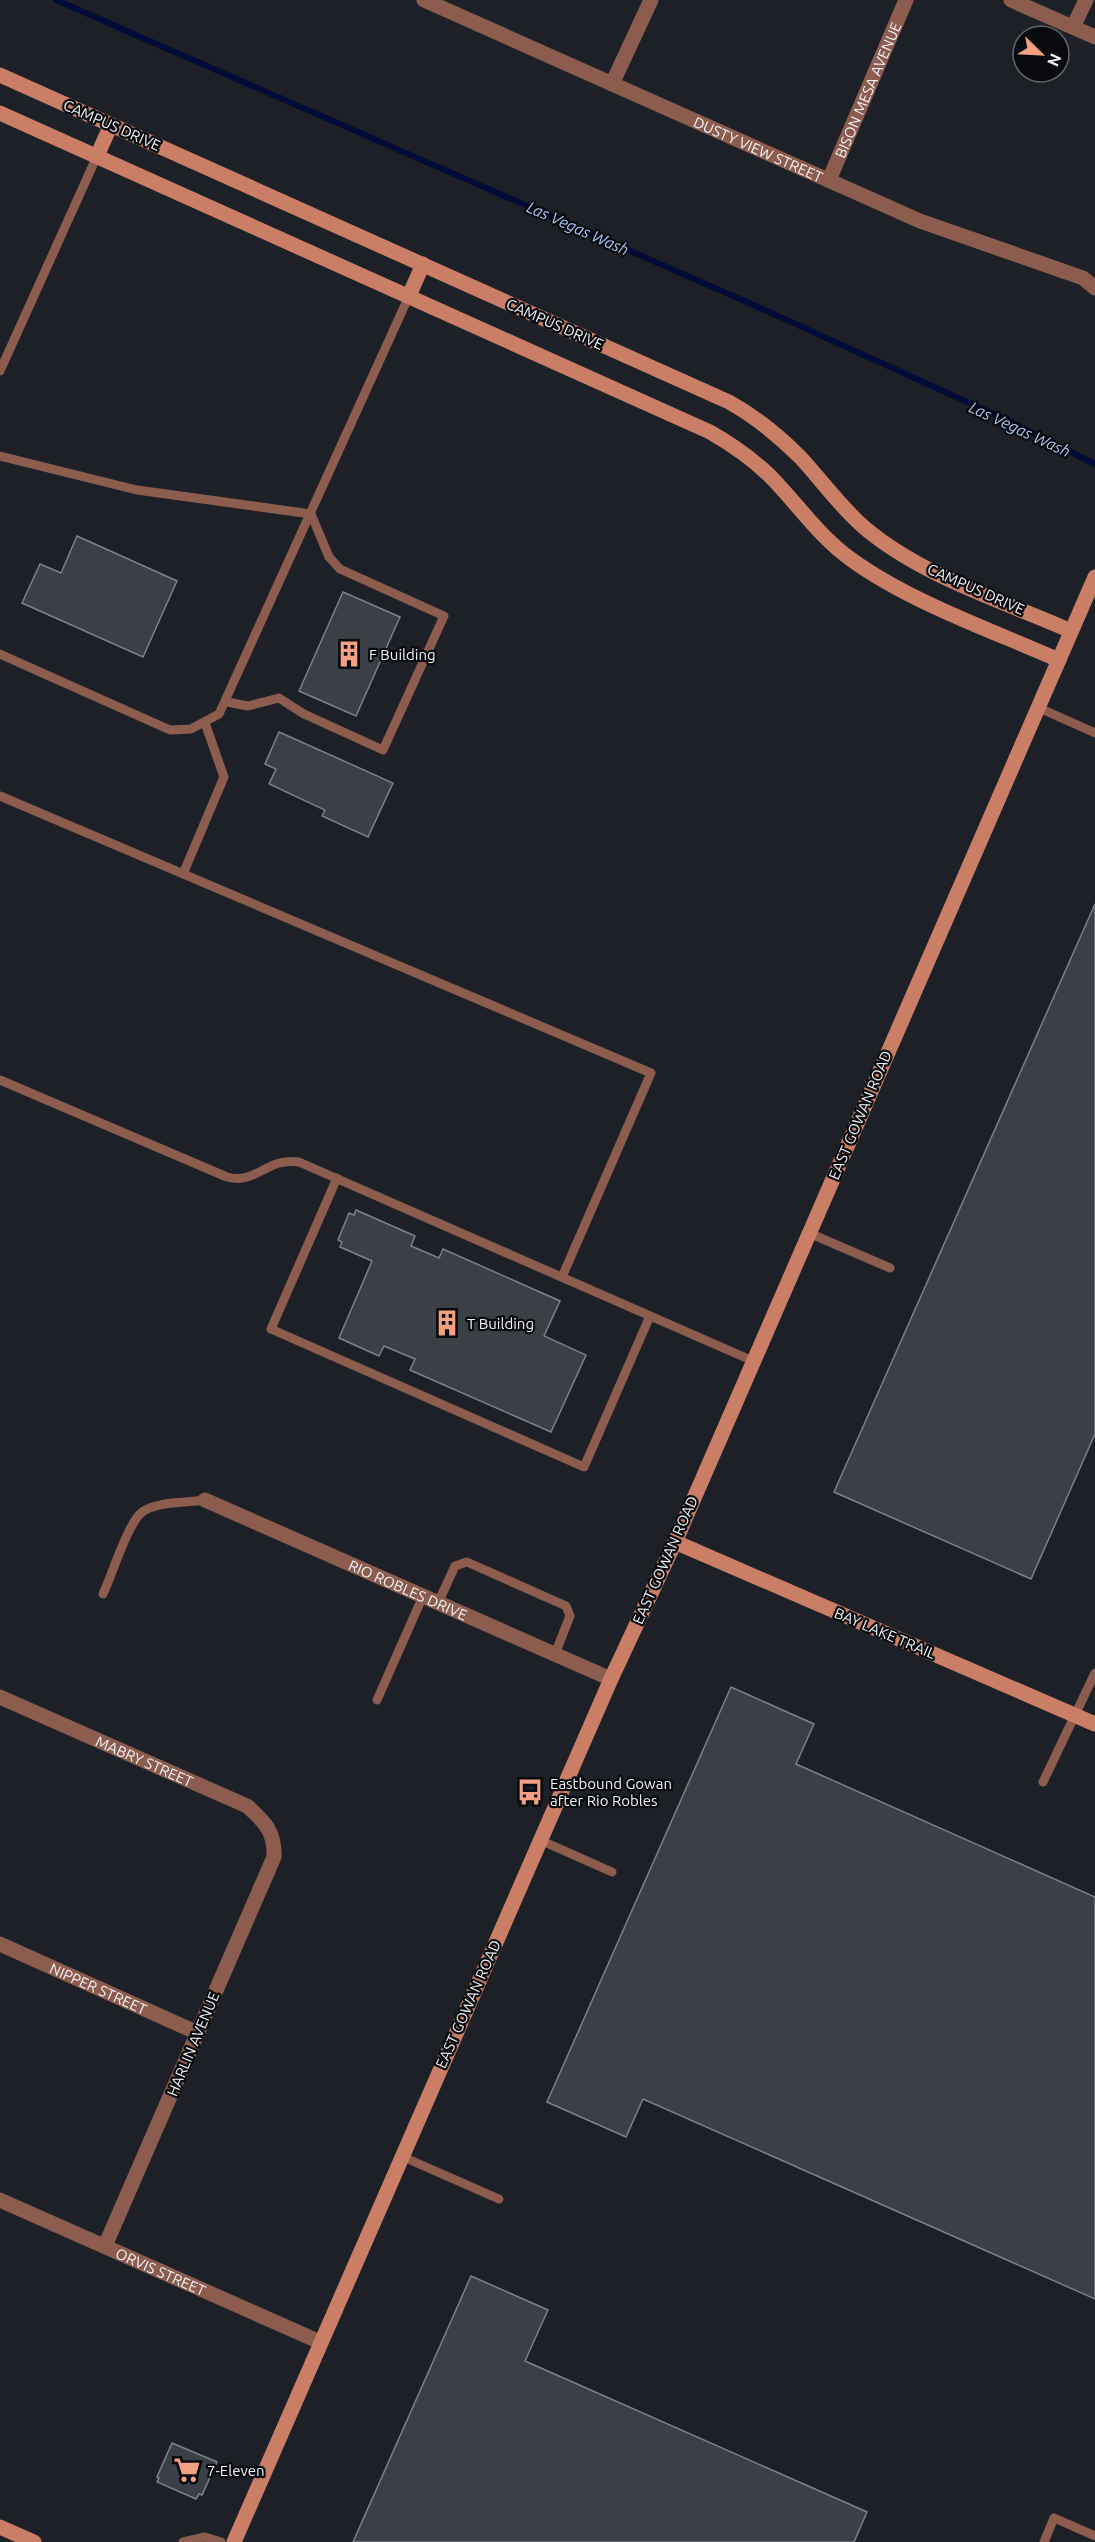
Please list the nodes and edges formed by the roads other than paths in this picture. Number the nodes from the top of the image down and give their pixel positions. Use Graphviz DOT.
graph roads {
  1 [pos="424,0"];
  2 [pos="651,0"];
  3 [pos="906,0"];
  4 [pos="1011,0"];
  5 [pos="1086,0"];
  6 [pos="1073,27"];
  7 [pos="1095,37"];
  8 [pos="0,75"];
  9 [pos="612,84"];
  10 [pos="0,113"];
  11 [pos="111,125"];
  12 [pos="96,156"];
  13 [pos="829,180"];
  14 [pos="423,264"];
  15 [pos="1095,288"];
  16 [pos="409,296"];
  17 [pos="0,371"];
  18 [pos="0,456"];
  19 [pos="311,514"];
  20 [pos="1095,577"];
  21 [pos="1071,631"];
  22 [pos="0,654"];
  23 [pos="1059,660"];
  24 [pos="227,702"];
  25 [pos="1037,707"];
  26 [pos="205,723"];
  27 [pos="1095,733"];
  28 [pos="0,796"];
  29 [pos="183,874"];
  30 [pos="0,1080"];
  31 [pos="337,1178"];
  32 [pos="809,1233"];
  33 [pos="890,1268"];
  34 [pos="562,1277"];
  35 [pos="650,1316"];
  36 [pos="753,1361"];
  37 [pos="205,1500"];
  38 [pos="675,1542"];
  39 [pos="103,1594"];
  40 [pos="423,1596"];
  41 [pos="438,1603"];
  42 [pos="555,1654"];
  43 [pos="1095,1673"];
  44 [pos="611,1679"];
  45 [pos="0,1697"];
  46 [pos="377,1700"];
  47 [pos="1076,1716"];
  48 [pos="1095,1725"];
  49 [pos="1042,1782"];
  50 [pos="274,1839"];
  51 [pos="540,1840"];
  52 [pos="612,1872"];
  53 [pos="0,1944"];
  54 [pos="198,2033"];
  55 [pos="401,2156"];
  56 [pos="499,2199"];
  57 [pos="0,2200"];
  58 [pos="105,2246"];
  59 [pos="320,2342"];
  60 [pos="0,2527"];
  61 [pos="1095,2536"];
  62 [pos="34,2542"];
  63 [pos="183,2542"];
  64 [pos="221,2542"];
  65 [pos="234,2542"];
  66 [pos="1044,2542"];
  1 -- 9 [label="street, DUSTY VIEW STREET"];
  2 -- 9 [label="street"];
  3 -- 13 [label="street, BISON MESA AVENUE"];
  4 -- 6 [label="street"];
  5 -- 6 [label="street"];
  6 -- 7 [label="street"];
  8 -- 11 [label="street, CAMPUS DRIVE"];
  9 -- 13 [label="street, DUSTY VIEW STREET"];
  10 -- 12 [label="street, CAMPUS DRIVE"];
  11 -- 12 [label="street"];
  11 -- 14 [label="street, CAMPUS DRIVE"];
  12 -- 16 [label="street, CAMPUS DRIVE"];
  12 -- 17 [label="lane"];
  13 -- 15 [label="street, DUSTY VIEW STREET"];
  14 -- 16 [label="street"];
  14 -- 21 [label="street, CAMPUS DRIVE"];
  16 -- 19 [label="lane"];
  16 -- 23 [label="street, CAMPUS DRIVE"];
  18 -- 19 [label="lane"];
  19 -- 24 [label="lane"];
  19 -- 24 [label="lane"];
  20 -- 21 [label="street, EAST GOWAN ROAD"];
  21 -- 23 [label="street, EAST GOWAN ROAD"];
  22 -- 26 [label="lane"];
  23 -- 25 [label="street, EAST GOWAN ROAD"];
  24 -- 26 [label="lane"];
  25 -- 27 [label="lane"];
  25 -- 32 [label="street, EAST GOWAN ROAD"];
  26 -- 29 [label="lane"];
  28 -- 29 [label="lane"];
  29 -- 34 [label="lane"];
  30 -- 31 [label="lane"];
  31 -- 34 [label="lane"];
  31 -- 35 [label="lane"];
  32 -- 33 [label="lane"];
  32 -- 36 [label="street, EAST GOWAN ROAD"];
  34 -- 35 [label="lane"];
  35 -- 36 [label="lane"];
  36 -- 38 [label="street, EAST GOWAN ROAD"];
  37 -- 39 [label="lane"];
  37 -- 40 [label="street, RIO ROBLES DRIVE"];
  38 -- 44 [label="street, EAST GOWAN ROAD"];
  38 -- 47 [label="street, BAY LAKE TRAIL"];
  40 -- 41 [label="street, RIO ROBLES DRIVE"];
  40 -- 46 [label="lane"];
  41 -- 42 [label="street, RIO ROBLES DRIVE"];
  41 -- 42 [label="lane"];
  42 -- 44 [label="street, RIO ROBLES DRIVE"];
  43 -- 47 [label="lane"];
  44 -- 51 [label="street, EAST GOWAN ROAD"];
  45 -- 50 [label="street, MABRY STREET"];
  47 -- 48 [label="street, BAY LAKE TRAIL"];
  47 -- 49 [label="lane"];
  50 -- 54 [label="street, HARLIN AVENUE"];
  51 -- 52 [label="lane"];
  51 -- 55 [label="street, EAST GOWAN ROAD"];
  53 -- 54 [label="street, NIPPER STREET"];
  54 -- 58 [label="street, HARLIN AVENUE"];
  55 -- 56 [label="lane"];
  55 -- 59 [label="street, EAST GOWAN ROAD"];
  57 -- 58 [label="street, ORVIS STREET"];
  58 -- 59 [label="street, ORVIS STREET"];
  59 -- 65 [label="street, EAST GOWAN ROAD"];
  60 -- 62 [label="street"];
  61 -- 66 [label="lane"];
  63 -- 64 [label="lane"];
}
